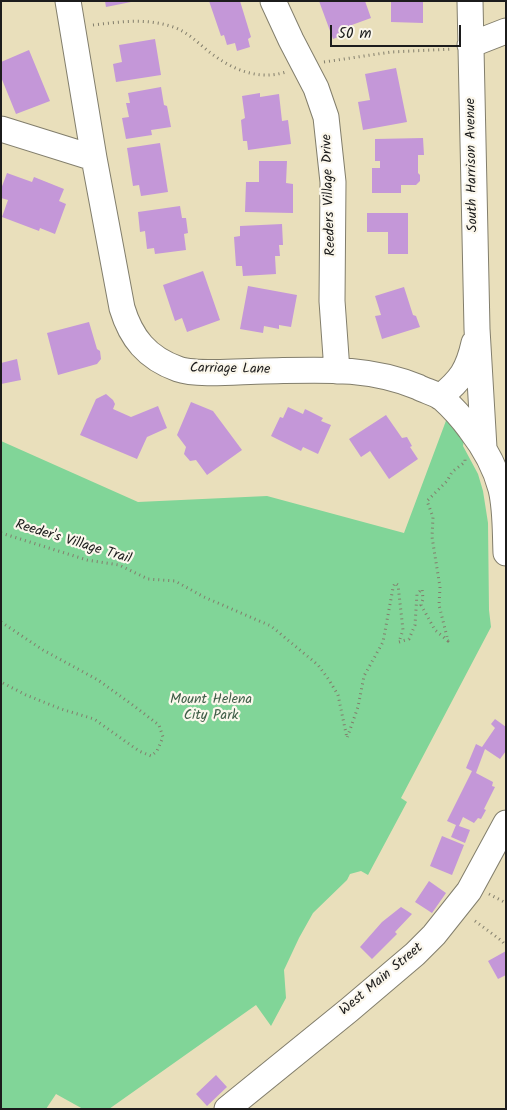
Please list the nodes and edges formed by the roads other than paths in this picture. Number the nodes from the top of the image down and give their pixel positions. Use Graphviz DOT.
graph roads {
  1 [pos="68,1"];
  2 [pos="274,1"];
  3 [pos="470,1"];
  4 [pos="506,31"];
  5 [pos="470,45"];
  6 [pos="1,128"];
  7 [pos="94,158"];
  8 [pos="477,329"];
  9 [pos="337,371"];
  10 [pos="440,397"];
  11 [pos="474,452"];
  12 [pos="506,553"];
  13 [pos="506,823"];
  14 [pos="226,1109"];
  1 -- 7 [label="street, Carriage Lane"];
  2 -- 9 [label="street, Reeders Village Drive"];
  3 -- 5 [label="street, South Harrison Avenue"];
  4 -- 5 [label="street"];
  5 -- 8 [label="street, South Harrison Avenue"];
  6 -- 7 [label="street"];
  7 -- 9 [label="street, Carriage Lane"];
  8 -- 10 [label="street, South Harrison Avenue"];
  8 -- 11 [label="street, South Harrison Avenue"];
  9 -- 10 [label="street, Carriage Lane"];
  10 -- 11 [label="street, Carriage Lane"];
  11 -- 12 [label="street, Carriage Lane"];
  13 -- 14 [label="street, West Main Street"];
}
